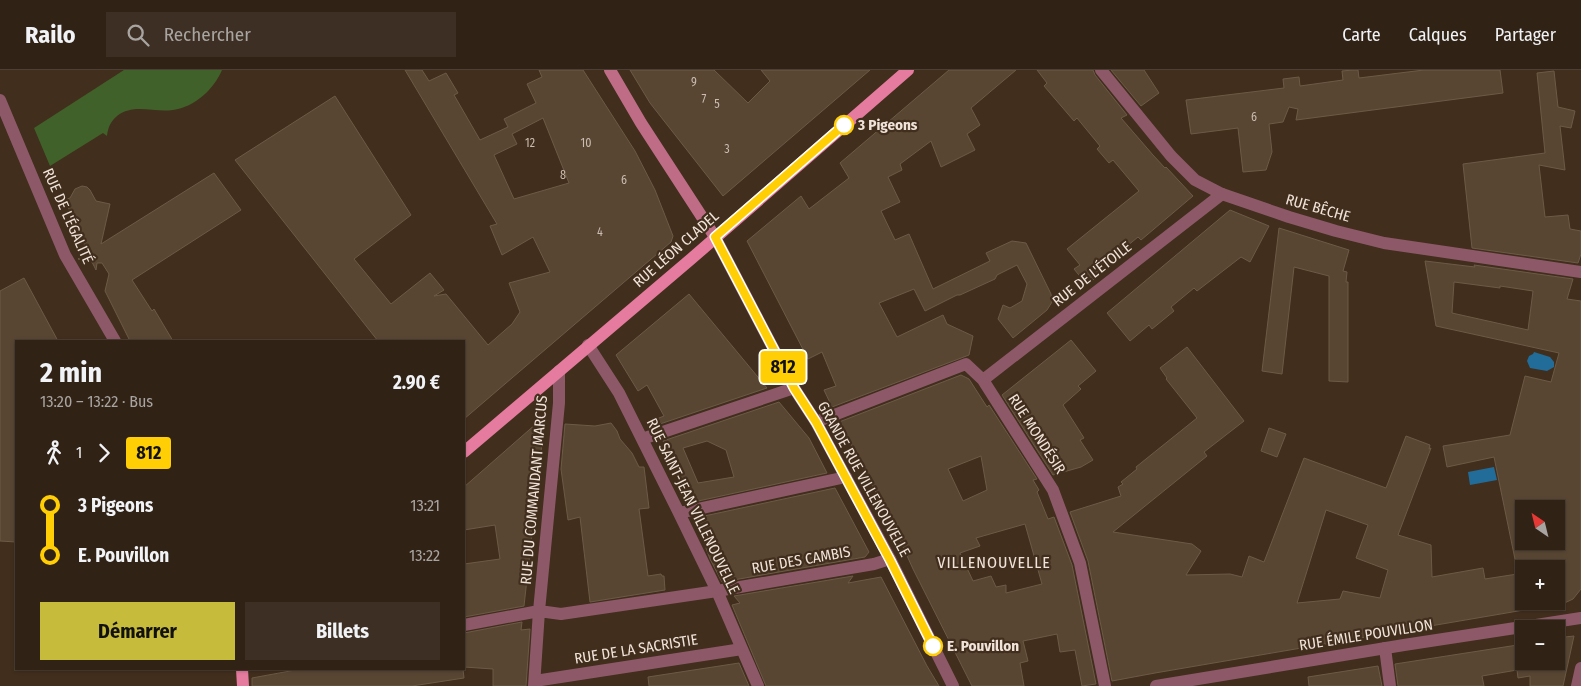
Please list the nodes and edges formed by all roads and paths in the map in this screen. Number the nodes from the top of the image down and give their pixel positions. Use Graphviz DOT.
graph roads {
  1 [pos="610,70"];
  2 [pos="908,70"];
  3 [pos="1101,70"];
  4 [pos="0,100"];
  5 [pos="1222,194"];
  6 [pos="715,237"];
  7 [pos="1581,272"];
  8 [pos="114,340"];
  9 [pos="588,345"];
  10 [pos="559,371"];
  11 [pos="983,380"];
  12 [pos="794,388"];
  13 [pos="816,422"];
  14 [pos="642,439"];
  15 [pos="465,451"];
  16 [pos="846,477"];
  17 [pos="679,512"];
  18 [pos="890,560"];
  19 [pos="717,591"];
  20 [pos="539,611"];
  21 [pos="1581,618"];
  22 [pos="465,624"];
  23 [pos="1385,648"];
  24 [pos="742,649"];
  25 [pos="1581,668"];
  26 [pos="242,670"];
  27 [pos="535,684"];
  28 [pos="243,686"];
  29 [pos="758,686"];
  30 [pos="953,686"];
  31 [pos="1105,686"];
  32 [pos="1162,686"];
  33 [pos="1390,686"];
  34 [pos="1577,686"];
  1 -- 6 [label="main road"];
  2 -- 6 [label="main road, RUE LÉON CLADEL"];
  3 -- 5 [label="street, RUE BÊCHE"];
  4 -- 8 [label="street, RUE DE L'ÉGALITÉ"];
  5 -- 7 [label="street, RUE BÊCHE"];
  5 -- 11 [label="street, RUE DE L'ÉTOILE"];
  6 -- 9 [label="main road, RUE LÉON CLADEL"];
  6 -- 12 [label="street, GRANDE RUE VILLENOUVELLE"];
  9 -- 10 [label="main road, RUE LÉON CLADEL"];
  9 -- 14 [label="street, RUE SAINT-JEAN VILLENOUVELLE"];
  10 -- 15 [label="main road, RUE LÉON CLADEL"];
  10 -- 20 [label="street, RUE DU COMMANDANT MARCUS"];
  11 -- 13 [label="street, RUE MONDÉSIR"];
  11 -- 31 [label="street, RUE MONDÉSIR"];
  12 -- 13 [label="street, GRANDE RUE VILLENOUVELLE"];
  12 -- 14 [label="street"];
  13 -- 16 [label="street, GRANDE RUE VILLENOUVELLE"];
  14 -- 17 [label="street, RUE SAINT-JEAN VILLENOUVELLE"];
  16 -- 17 [label="street"];
  16 -- 18 [label="street, GRANDE RUE VILLENOUVELLE"];
  17 -- 19 [label="street, RUE SAINT-JEAN VILLENOUVELLE"];
  18 -- 19 [label="street, RUE DES CAMBIS"];
  18 -- 30 [label="street, GRANDE RUE VILLENOUVELLE"];
  19 -- 20 [label="street, RUE DES CAMBIS"];
  19 -- 24 [label="street, RUE SAINT-JEAN VILLENOUVELLE"];
  20 -- 22 [label="street, RUE DES CAMBIS"];
  20 -- 27 [label="street, RUE DU COMMANDANT MARCUS"];
  21 -- 23 [label="street, RUE ÉMILE POUVILLON"];
  23 -- 32 [label="street, RUE ÉMILE POUVILLON"];
  23 -- 33 [label="street"];
  24 -- 27 [label="street, RUE DE LA SACRISTIE"];
  24 -- 29 [label="street, RUE SAINT-JEAN VILLENOUVELLE"];
  25 -- 34 [label="street"];
  26 -- 28 [label="main road"];
}
